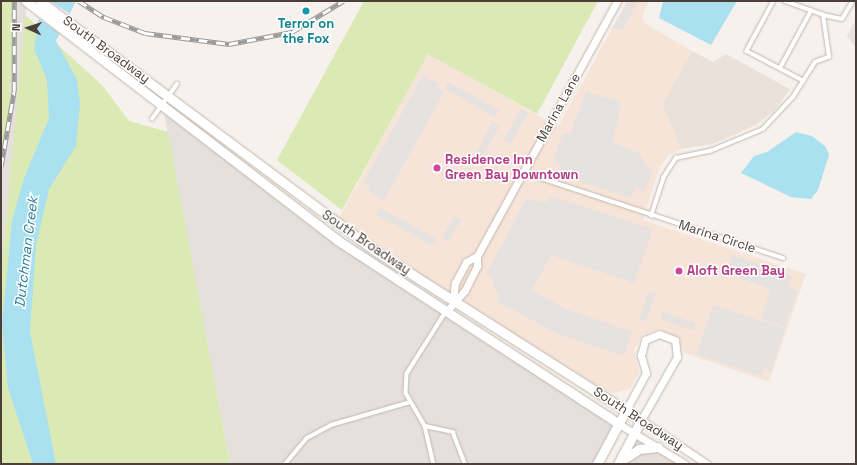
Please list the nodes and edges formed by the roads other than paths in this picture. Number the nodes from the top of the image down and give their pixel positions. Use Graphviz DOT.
graph roads {
  1 [pos="26,1"];
  2 [pos="617,1"];
  3 [pos="774,1"];
  4 [pos="784,1"];
  5 [pos="853,1"];
  6 [pos="41,6"];
  7 [pos="811,11"];
  8 [pos="823,15"];
  9 [pos="64,25"];
  10 [pos="780,68"];
  11 [pos="804,81"];
  12 [pos="177,84"];
  13 [pos="168,96"];
  14 [pos="160,106"];
  15 [pos="152,118"];
  16 [pos="523,172"];
  17 [pos="651,216"];
  18 [pos="477,256"];
  19 [pos="783,258"];
  20 [pos="453,300"];
  21 [pos="446,312"];
  22 [pos="410,402"];
  23 [pos="626,410"];
  24 [pos="641,420"];
  25 [pos="619,424"];
  26 [pos="425,426"];
  27 [pos="633,432"];
  28 [pos="658,447"];
  29 [pos="618,463"];
  30 [pos="285,464"];
  31 [pos="434,464"];
  32 [pos="465,464"];
  33 [pos="597,464"];
  34 [pos="685,464"];
  35 [pos="707,464"];
  1 -- 6 [label="street, South Broadway"];
  2 -- 16 [label="street, Marina Lane"];
  3 -- 10 [label="lane"];
  4 -- 7 [label="lane"];
  5 -- 8 [label="lane"];
  6 -- 9 [label="street, South Broadway"];
  7 -- 8 [label="lane"];
  7 -- 10 [label="lane"];
  8 -- 11 [label="lane"];
  9 -- 13 [label="street, South Broadway"];
  9 -- 14 [label="street, South Broadway"];
  10 -- 11 [label="lane"];
  11 -- 17 [label="lane"];
  12 -- 13 [label="lane"];
  13 -- 14 [label="lane"];
  13 -- 20 [label="street, South Broadway"];
  14 -- 15 [label="lane"];
  14 -- 21 [label="street, South Broadway"];
  16 -- 17 [label="lane, Marina Circle"];
  16 -- 18 [label="street, Marina Lane"];
  17 -- 19 [label="lane, Marina Circle"];
  18 -- 20 [label="street, Marina Lane"];
  18 -- 20 [label="street, Marina Lane"];
  20 -- 21 [label="street, Marina Lane"];
  20 -- 23 [label="street, South Broadway"];
  21 -- 22 [label="lane"];
  21 -- 25 [label="street, South Broadway"];
  22 -- 26 [label="lane"];
  22 -- 30 [label="lane"];
  23 -- 24 [label="street, South Broadway"];
  23 -- 24 [label="street"];
  23 -- 25 [label="street"];
  24 -- 27 [label="street"];
  24 -- 35 [label="street, South Broadway"];
  25 -- 27 [label="street, South Broadway"];
  25 -- 33 [label="street"];
  26 -- 31 [label="lane"];
  26 -- 32 [label="lane"];
  27 -- 28 [label="street, South Broadway"];
  27 -- 29 [label="street"];
  28 -- 29 [label="street"];
  28 -- 34 [label="street, South Broadway"];
}
